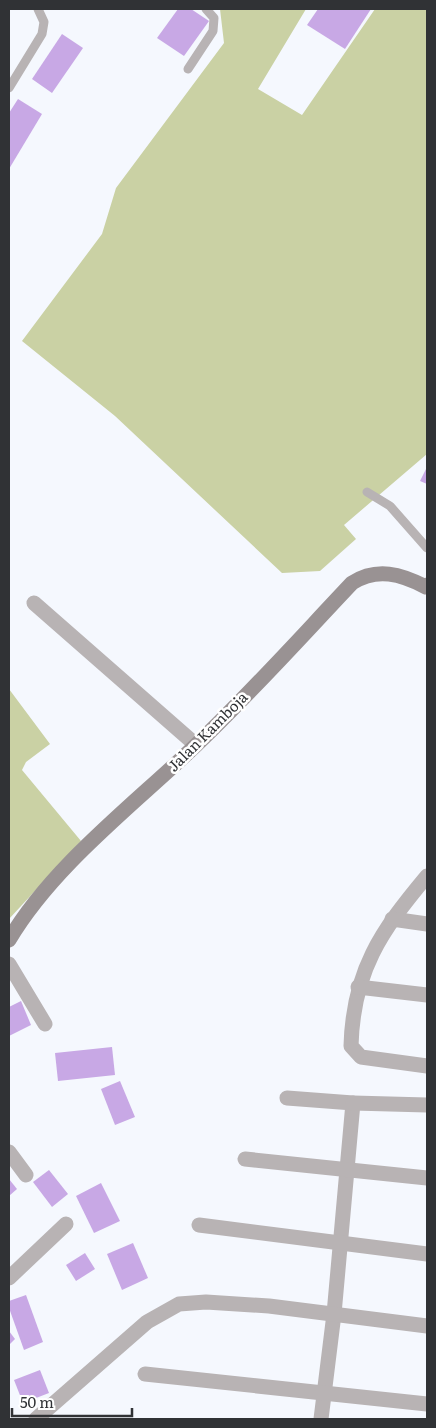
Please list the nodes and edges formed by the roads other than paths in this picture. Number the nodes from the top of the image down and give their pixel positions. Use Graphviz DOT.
graph roads {
  1 [pos="38,9"];
  2 [pos="206,9"];
  3 [pos="188,69"];
  4 [pos="9,88"];
  5 [pos="367,492"];
  6 [pos="427,548"];
  7 [pos="427,587"];
  8 [pos="34,603"];
  9 [pos="196,745"];
  10 [pos="427,876"];
  11 [pos="392,919"];
  12 [pos="427,924"];
  13 [pos="9,940"];
  14 [pos="9,964"];
  15 [pos="358,987"];
  16 [pos="427,994"];
  17 [pos="45,1024"];
  18 [pos="427,1066"];
  19 [pos="287,1098"];
  20 [pos="352,1102"];
  21 [pos="427,1105"];
  22 [pos="9,1152"];
  23 [pos="245,1159"];
  24 [pos="348,1169"];
  25 [pos="26,1175"];
  26 [pos="427,1178"];
  27 [pos="66,1224"];
  28 [pos="199,1225"];
  29 [pos="339,1244"];
  30 [pos="427,1254"];
  31 [pos="9,1278"];
  32 [pos="334,1314"];
  33 [pos="427,1326"];
  34 [pos="144,1374"];
  35 [pos="324,1392"];
  36 [pos="427,1404"];
  37 [pos="36,1419"];
  38 [pos="321,1419"];
  1 -- 4 [label="lane"];
  2 -- 3 [label="lane"];
  5 -- 6 [label="lane"];
  7 -- 9 [label="street, Jalan Kamboja"];
  8 -- 9 [label="street"];
  9 -- 13 [label="street, Jalan Kamboja"];
  10 -- 11 [label="street"];
  11 -- 12 [label="street"];
  11 -- 15 [label="street"];
  14 -- 17 [label="street"];
  15 -- 16 [label="street"];
  15 -- 18 [label="street"];
  19 -- 20 [label="street"];
  20 -- 21 [label="street"];
  20 -- 24 [label="street"];
  22 -- 25 [label="street"];
  23 -- 24 [label="street"];
  24 -- 26 [label="street"];
  24 -- 29 [label="street"];
  27 -- 31 [label="street"];
  28 -- 29 [label="street"];
  29 -- 30 [label="street"];
  29 -- 32 [label="street"];
  32 -- 33 [label="street"];
  32 -- 35 [label="street"];
  32 -- 37 [label="street"];
  34 -- 35 [label="street"];
  35 -- 36 [label="street"];
  35 -- 38 [label="street"];
}
